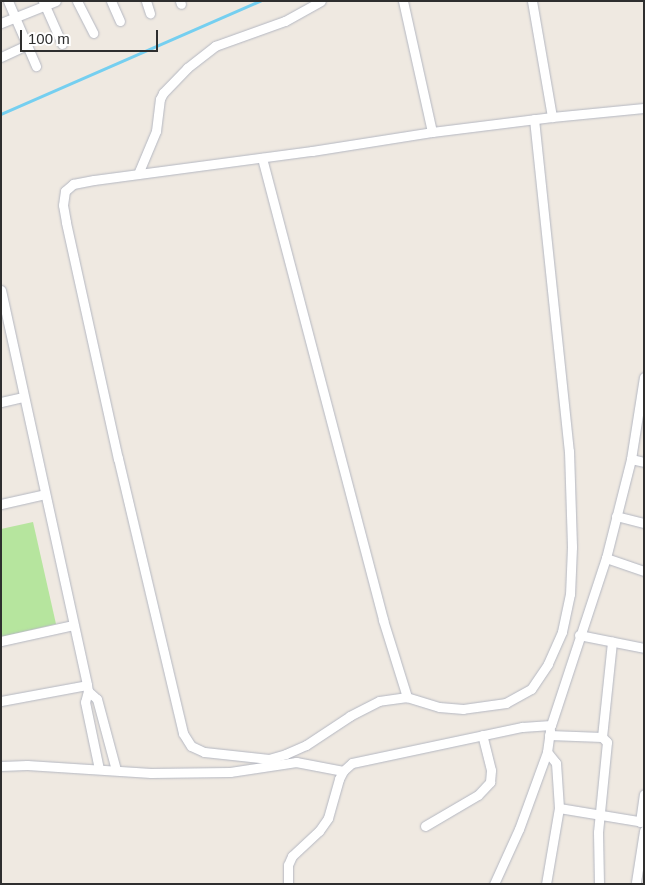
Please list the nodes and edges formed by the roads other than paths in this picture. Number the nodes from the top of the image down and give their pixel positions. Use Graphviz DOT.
graph roads {
  1 [pos="8,1"];
  2 [pos="56,1"];
  3 [pos="77,1"];
  4 [pos="111,1"];
  5 [pos="146,1"];
  6 [pos="321,1"];
  7 [pos="403,1"];
  8 [pos="532,1"];
  9 [pos="44,4"];
  10 [pos="150,13"];
  11 [pos="15,17"];
  12 [pos="120,21"];
  13 [pos="1,22"];
  14 [pos="93,33"];
  15 [pos="62,44"];
  16 [pos="27,45"];
  17 [pos="1,56"];
  18 [pos="36,66"];
  19 [pos="644,108"];
  20 [pos="552,117"];
  21 [pos="534,119"];
  22 [pos="432,132"];
  23 [pos="262,158"];
  24 [pos="138,174"];
  25 [pos="1,290"];
  26 [pos="644,377"];
  27 [pos="23,397"];
  28 [pos="1,402"];
  29 [pos="640,422"];
  30 [pos="630,459"];
  31 [pos="644,462"];
  32 [pos="44,494"];
  33 [pos="1,504"];
  34 [pos="616,516"];
  35 [pos="644,523"];
  36 [pos="606,558"];
  37 [pos="644,571"];
  38 [pos="73,625"];
  39 [pos="579,635"];
  40 [pos="1,641"];
  41 [pos="612,642"];
  42 [pos="644,648"];
  43 [pos="88,688"];
  44 [pos="407,697"];
  45 [pos="1,701"];
  46 [pos="550,724"];
  47 [pos="482,735"];
  48 [pos="549,735"];
  49 [pos="602,737"];
  50 [pos="547,752"];
  51 [pos="1,766"];
  52 [pos="99,769"];
  53 [pos="116,770"];
  54 [pos="343,771"];
  55 [pos="644,794"];
  56 [pos="559,808"];
  57 [pos="599,816"];
  58 [pos="643,825"];
  59 [pos="425,826"];
  60 [pos="636,882"];
  61 [pos="288,884"];
  62 [pos="494,884"];
  63 [pos="546,884"];
  64 [pos="599,884"];
  1 -- 11 [label="street"];
  2 -- 9 [label="street"];
  3 -- 14 [label="street"];
  4 -- 12 [label="street"];
  5 -- 10 [label="street"];
  6 -- 24 [label="street"];
  7 -- 22 [label="street"];
  8 -- 20 [label="street"];
  9 -- 11 [label="street"];
  9 -- 15 [label="street"];
  11 -- 13 [label="street"];
  11 -- 16 [label="street"];
  16 -- 17 [label="street"];
  16 -- 18 [label="street"];
  19 -- 20 [label="street"];
  20 -- 21 [label="street"];
  21 -- 22 [label="street"];
  21 -- 44 [label="street"];
  22 -- 23 [label="street"];
  23 -- 24 [label="street"];
  23 -- 44 [label="street"];
  24 -- 44 [label="street"];
  25 -- 27 [label="street"];
  26 -- 29 [label="street"];
  27 -- 28 [label="street"];
  27 -- 32 [label="street"];
  29 -- 30 [label="street"];
  30 -- 31 [label="street"];
  30 -- 34 [label="street"];
  32 -- 33 [label="street"];
  32 -- 38 [label="street"];
  34 -- 35 [label="street"];
  34 -- 36 [label="street"];
  36 -- 37 [label="street"];
  36 -- 39 [label="street"];
  38 -- 40 [label="street"];
  38 -- 43 [label="street"];
  39 -- 41 [label="street"];
  39 -- 46 [label="street"];
  41 -- 42 [label="street"];
  41 -- 49 [label="street"];
  43 -- 45 [label="street"];
  43 -- 52 [label="street"];
  43 -- 53 [label="street"];
  46 -- 47 [label="street"];
  46 -- 48 [label="street"];
  47 -- 54 [label="street"];
  47 -- 59 [label="street"];
  48 -- 49 [label="street"];
  48 -- 50 [label="street"];
  49 -- 57 [label="street"];
  50 -- 56 [label="street"];
  50 -- 62 [label="street"];
  51 -- 52 [label="street"];
  52 -- 53 [label="street"];
  53 -- 54 [label="street"];
  54 -- 61 [label="street"];
  55 -- 58 [label="street"];
  56 -- 57 [label="street"];
  56 -- 63 [label="street"];
  57 -- 58 [label="street"];
  57 -- 64 [label="street"];
  58 -- 60 [label="street"];
}
